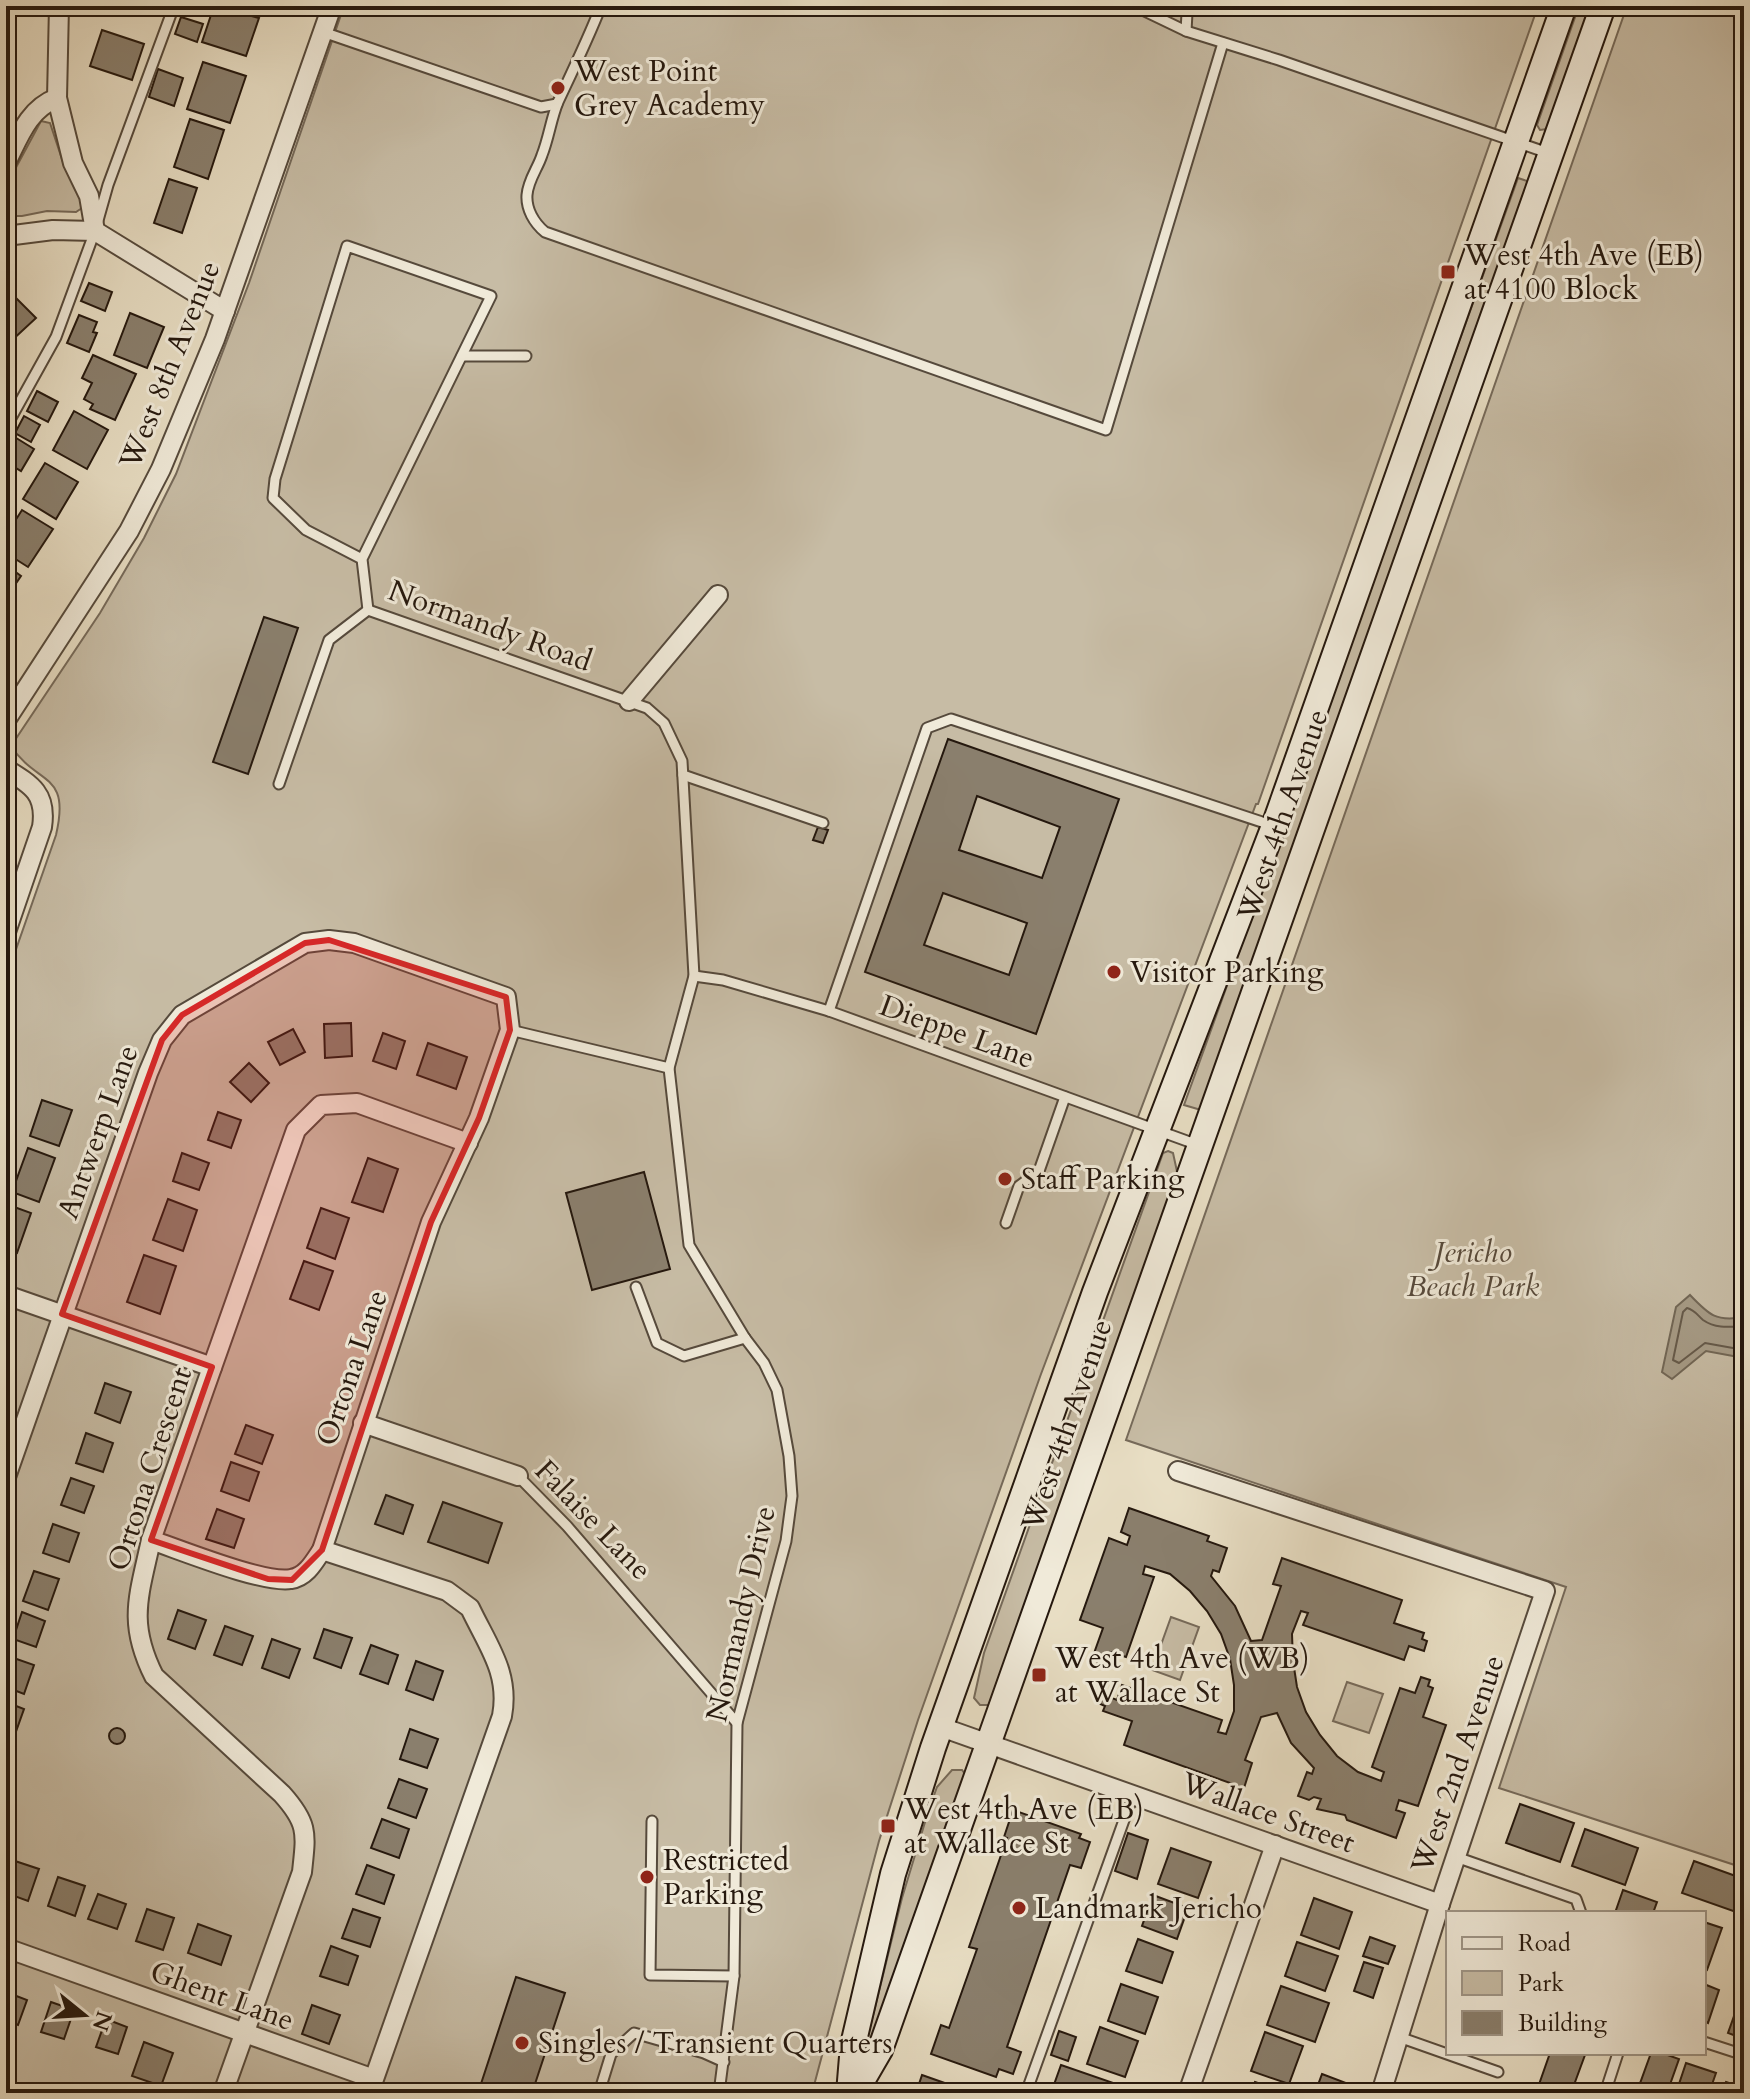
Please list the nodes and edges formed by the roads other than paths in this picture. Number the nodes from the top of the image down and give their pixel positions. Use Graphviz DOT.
graph roads {
  1 [pos="59,6"];
  2 [pos="174,6"];
  3 [pos="332,6"];
  4 [pos="601,6"];
  5 [pos="1134,6"];
  6 [pos="1183,6"];
  7 [pos="1564,6"];
  8 [pos="1603,6"];
  9 [pos="1186,31"];
  10 [pos="323,32"];
  11 [pos="1223,43"];
  12 [pos="57,98"];
  13 [pos="557,104"];
  14 [pos="1516,142"];
  15 [pos="1551,154"];
  16 [pos="6,163"];
  17 [pos="95,231"];
  18 [pos="6,236"];
  19 [pos="225,311"];
  20 [pos="462,356"];
  21 [pos="526,356"];
  22 [pos="6,427"];
  23 [pos="362,559"];
  24 [pos="718,595"];
  25 [pos="368,610"];
  26 [pos="638,704"];
  27 [pos="6,720"];
  28 [pos="6,769"];
  29 [pos="683,775"];
  30 [pos="279,784"];
  31 [pos="823,823"];
  32 [pos="1274,826"];
  33 [pos="6,932"];
  34 [pos="694,976"];
  35 [pos="829,1011"];
  36 [pos="510,1030"];
  37 [pos="669,1068"];
  38 [pos="1065,1097"];
  39 [pos="1156,1130"];
  40 [pos="468,1143"];
  41 [pos="1200,1146"];
  42 [pos="1006,1223"];
  43 [pos="636,1287"];
  44 [pos="6,1295"];
  45 [pos="62,1314"];
  46 [pos="745,1338"];
  47 [pos="212,1367"];
  48 [pos="363,1423"];
  49 [pos="1178,1471"];
  50 [pos="518,1476"];
  51 [pos="6,1477"];
  52 [pos="151,1540"];
  53 [pos="322,1550"];
  54 [pos="737,1723"];
  55 [pos="941,1727"];
  56 [pos="989,1744"];
  57 [pos="1133,1795"];
  58 [pos="652,1821"];
  59 [pos="1275,1845"];
  60 [pos="1456,1857"];
  61 [pos="1440,1904"];
  62 [pos="1580,1911"];
  63 [pos="6,1948"];
  64 [pos="734,1976"];
  65 [pos="244,2034"];
  66 [pos="1399,2037"];
  67 [pos="1706,2043"];
  68 [pos="1446,2054"];
  69 [pos="1450,2055"];
  70 [pos="1617,2055"];
  71 [pos="1744,2055"];
  72 [pos="724,2062"];
  73 [pos="1498,2072"];
  74 [pos="223,2093"];
  75 [pos="599,2093"];
  76 [pos="719,2093"];
  77 [pos="852,2093"];
  78 [pos="1026,2093"];
  79 [pos="1188,2093"];
  80 [pos="1381,2093"];
  81 [pos="1605,2093"];
  1 -- 12 [label="street"];
  2 -- 17 [label="lane"];
  3 -- 10 [label="street, West 8th Avenue"];
  4 -- 13 [label="lane"];
  5 -- 9 [label="lane"];
  6 -- 9 [label="lane"];
  7 -- 14 [label="main road, West 4th Avenue"];
  8 -- 15 [label="main road, West 4th Avenue"];
  9 -- 11 [label="lane"];
  10 -- 13 [label="lane"];
  10 -- 19 [label="street, West 8th Avenue"];
  11 -- 13 [label="lane"];
  11 -- 14 [label="lane"];
  12 -- 16 [label="street"];
  12 -- 17 [label="street"];
  14 -- 15 [label="lane"];
  14 -- 32 [label="main road, West 4th Avenue"];
  15 -- 41 [label="main road, West 4th Avenue"];
  17 -- 18 [label="street"];
  17 -- 19 [label="street"];
  17 -- 22 [label="lane"];
  19 -- 27 [label="street, West 8th Avenue"];
  20 -- 21 [label="lane"];
  20 -- 23 [label="lane, Normandy Road"];
  20 -- 23 [label="lane, Normandy Road"];
  23 -- 25 [label="lane, Normandy Road"];
  24 -- 26 [label="street"];
  25 -- 26 [label="lane, Normandy Road"];
  25 -- 30 [label="lane"];
  26 -- 29 [label="lane, Normandy Drive"];
  28 -- 33 [label="street"];
  29 -- 31 [label="lane"];
  29 -- 34 [label="lane, Normandy Drive"];
  32 -- 35 [label="lane"];
  32 -- 39 [label="main road, West 4th Avenue"];
  34 -- 35 [label="lane, Dieppe Lane"];
  34 -- 37 [label="lane, Normandy Drive"];
  35 -- 38 [label="lane, Dieppe Lane"];
  36 -- 37 [label="lane"];
  36 -- 40 [label="street, Ortona Lane"];
  36 -- 45 [label="street, Antwerp Lane"];
  37 -- 46 [label="lane, Normandy Drive"];
  38 -- 39 [label="lane, Dieppe Lane"];
  38 -- 42 [label="lane"];
  39 -- 41 [label="lane, Dieppe Lane"];
  39 -- 55 [label="main road, West 4th Avenue"];
  40 -- 47 [label="street, Ortona Crescent"];
  40 -- 48 [label="street, Ortona Lane"];
  41 -- 56 [label="main road, West 4th Avenue"];
  43 -- 46 [label="lane"];
  44 -- 45 [label="street"];
  45 -- 47 [label="street"];
  45 -- 51 [label="street, Antwerp Lane"];
  46 -- 54 [label="lane, Normandy Drive"];
  47 -- 52 [label="street, Ortona Crescent"];
  48 -- 50 [label="street, Falaise Lane"];
  48 -- 53 [label="street, Ortona Lane"];
  49 -- 60 [label="street, West 2nd Avenue"];
  50 -- 54 [label="lane, Falaise Lane"];
  52 -- 53 [label="street, Ortona Lane"];
  52 -- 65 [label="street, Ortona Crescent"];
  53 -- 65 [label="street, Ghent Lane"];
  54 -- 64 [label="lane, Normandy Drive"];
  55 -- 56 [label="street, Wallace Street"];
  55 -- 77 [label="main road, West 4th Avenue"];
  56 -- 57 [label="street, Wallace Street"];
  56 -- 77 [label="main road, West 4th Avenue"];
  57 -- 59 [label="street, Wallace Street"];
  57 -- 78 [label="lane"];
  58 -- 64 [label="lane"];
  59 -- 61 [label="street, Wallace Street"];
  59 -- 79 [label="street"];
  60 -- 61 [label="street, West 2nd Avenue"];
  60 -- 62 [label="lane"];
  61 -- 66 [label="street, West 2nd Avenue"];
  63 -- 65 [label="street, Ghent Lane"];
  64 -- 72 [label="lane, Normandy Drive"];
  65 -- 74 [label="street, Ortona Crescent"];
  66 -- 68 [label="lane"];
  66 -- 80 [label="street, West 2nd Avenue"];
  67 -- 71 [label="lane"];
  69 -- 73 [label="lane"];
  70 -- 81 [label="lane"];
  72 -- 75 [label="lane"];
  72 -- 76 [label="lane, Normandy Drive"];
}
